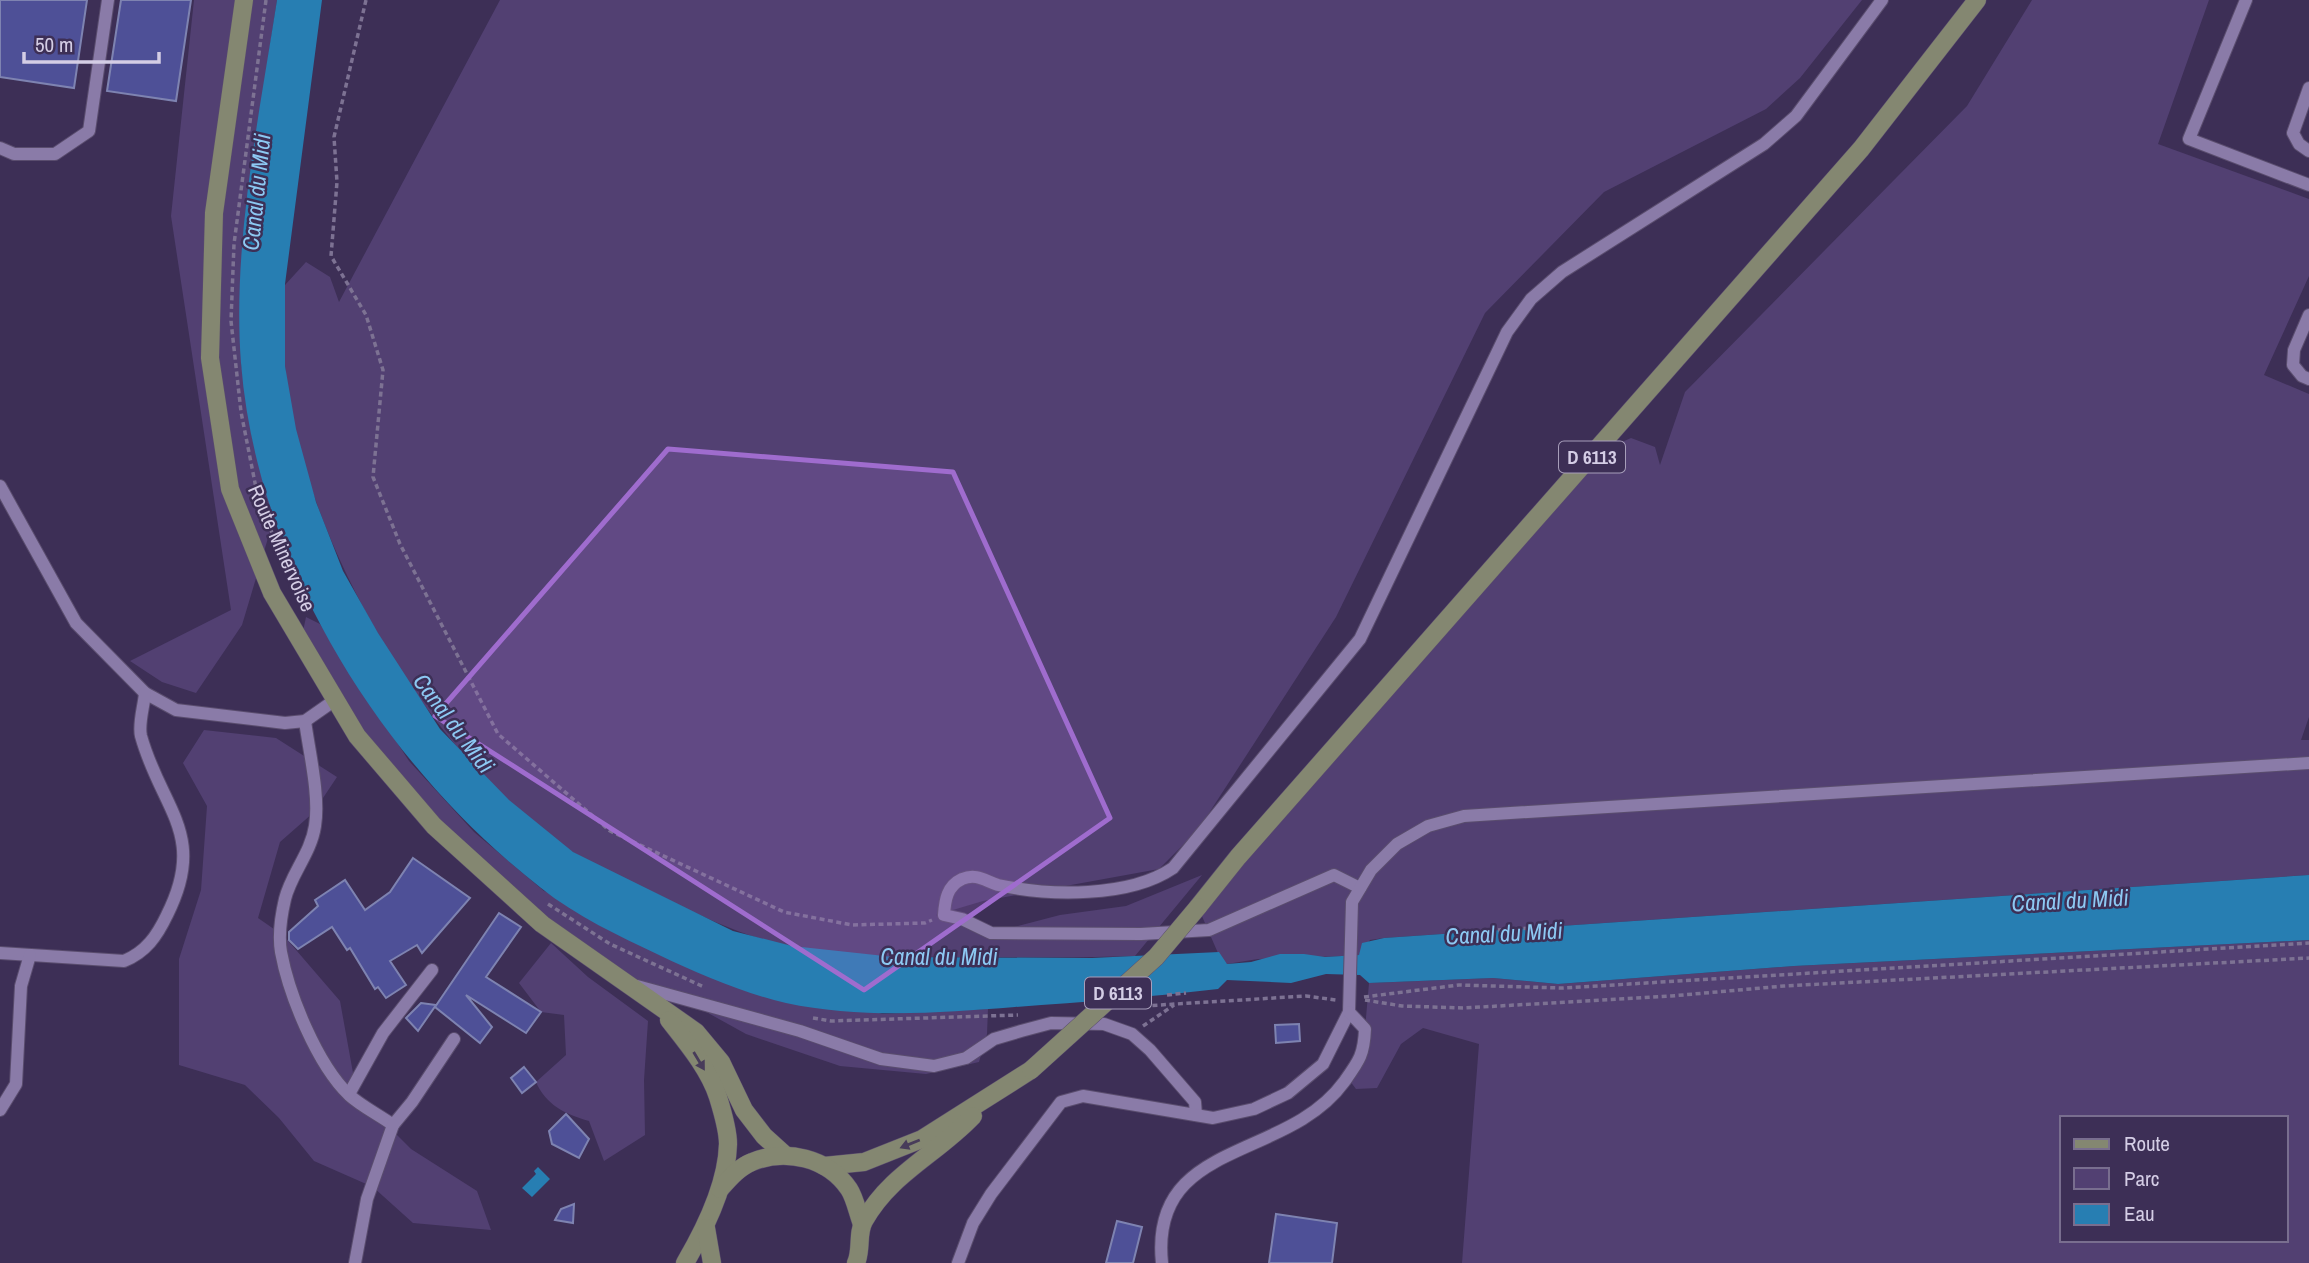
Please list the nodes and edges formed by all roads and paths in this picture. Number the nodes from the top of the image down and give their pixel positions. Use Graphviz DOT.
graph roads {
  1 [pos="108,0"];
  2 [pos="244,0"];
  3 [pos="266,0"];
  4 [pos="366,0"];
  5 [pos="1882,0"];
  6 [pos="1977,0"];
  7 [pos="2246,0"];
  8 [pos="2309,88"];
  9 [pos="0,148"];
  10 [pos="2309,151"];
  11 [pos="2309,185"];
  12 [pos="2309,314"];
  13 [pos="2309,379"];
  14 [pos="0,486"];
  15 [pos="300,604"];
  16 [pos="145,693"];
  17 [pos="335,700"];
  18 [pos="305,720"];
  19 [pos="2309,763"];
  20 [pos="1360,888"];
  21 [pos="541,899"];
  22 [pos="944,915"];
  23 [pos="1531,928"];
  24 [pos="1498,930"];
  25 [pos="2309,943"];
  26 [pos="0,953"];
  27 [pos="30,955"];
  28 [pos="2309,958"];
  29 [pos="432,970"];
  30 [pos="627,984"];
  31 [pos="715,991"];
  32 [pos="1186,993"];
  33 [pos="1167,995"];
  34 [pos="1351,995"];
  35 [pos="1176,1004"];
  36 [pos="659,1006"];
  37 [pos="1126,1007"];
  38 [pos="1349,1012"];
  39 [pos="1023,1014"];
  40 [pos="804,1016"];
  41 [pos="1132,1034"];
  42 [pos="454,1039"];
  43 [pos="349,1094"];
  44 [pos="990,1097"];
  45 [pos="0,1110"];
  46 [pos="1195,1115"];
  47 [pos="393,1125"];
  48 [pos="785,1155"];
  49 [pos="824,1166"];
  50 [pos="719,1190"];
  51 [pos="862,1224"];
  52 [pos="706,1228"];
  53 [pos="355,1263"];
  54 [pos="685,1263"];
  55 [pos="712,1263"];
  56 [pos="856,1263"];
  57 [pos="958,1263"];
  58 [pos="1162,1263"];
  1 -- 9 [label="street"];
  2 -- 17 [label="main road, Route Minervoise"];
  3 -- 15 [label="path"];
  4 -- 22 [label="path"];
  5 -- 22 [label="street"];
  6 -- 44 [label="main road, D 6113, bridge"];
  7 -- 11 [label="street"];
  8 -- 10 [label="street"];
  12 -- 13 [label="street"];
  14 -- 16 [label="street"];
  16 -- 18 [label="street"];
  16 -- 27 [label="street"];
  17 -- 18 [label="street"];
  17 -- 30 [label="main road, Route Minervoise"];
  18 -- 43 [label="street"];
  19 -- 20 [label="street"];
  20 -- 22 [label="street"];
  20 -- 34 [label="street"];
  21 -- 31 [label="path"];
  23 -- 24 [label="path"];
  25 -- 34 [label="path"];
  26 -- 27 [label="street"];
  27 -- 45 [label="street"];
  28 -- 34 [label="path"];
  29 -- 43 [label="street"];
  30 -- 36 [label="main road, Route Minervoise"];
  30 -- 41 [label="street"];
  32 -- 33 [label="path"];
  34 -- 35 [label="path"];
  34 -- 38 [label="street"];
  35 -- 37 [label="path"];
  35 -- 41 [label="path"];
  36 -- 48 [label="main road, Route Minervoise"];
  36 -- 50 [label="main road, one-way"];
  38 -- 46 [label="street"];
  38 -- 58 [label="street"];
  39 -- 40 [label="path"];
  41 -- 46 [label="street"];
  42 -- 47 [label="street"];
  43 -- 47 [label="street"];
  44 -- 49 [label="main road, D 6113, one-way"];
  44 -- 51 [label="main road, D 6113"];
  46 -- 57 [label="street"];
  47 -- 53 [label="street"];
  48 -- 49 [label="main road"];
  48 -- 50 [label="main road"];
  49 -- 51 [label="main road"];
  50 -- 52 [label="main road"];
  51 -- 56 [label="main road"];
  52 -- 54 [label="main road"];
  52 -- 55 [label="main road"];
}
